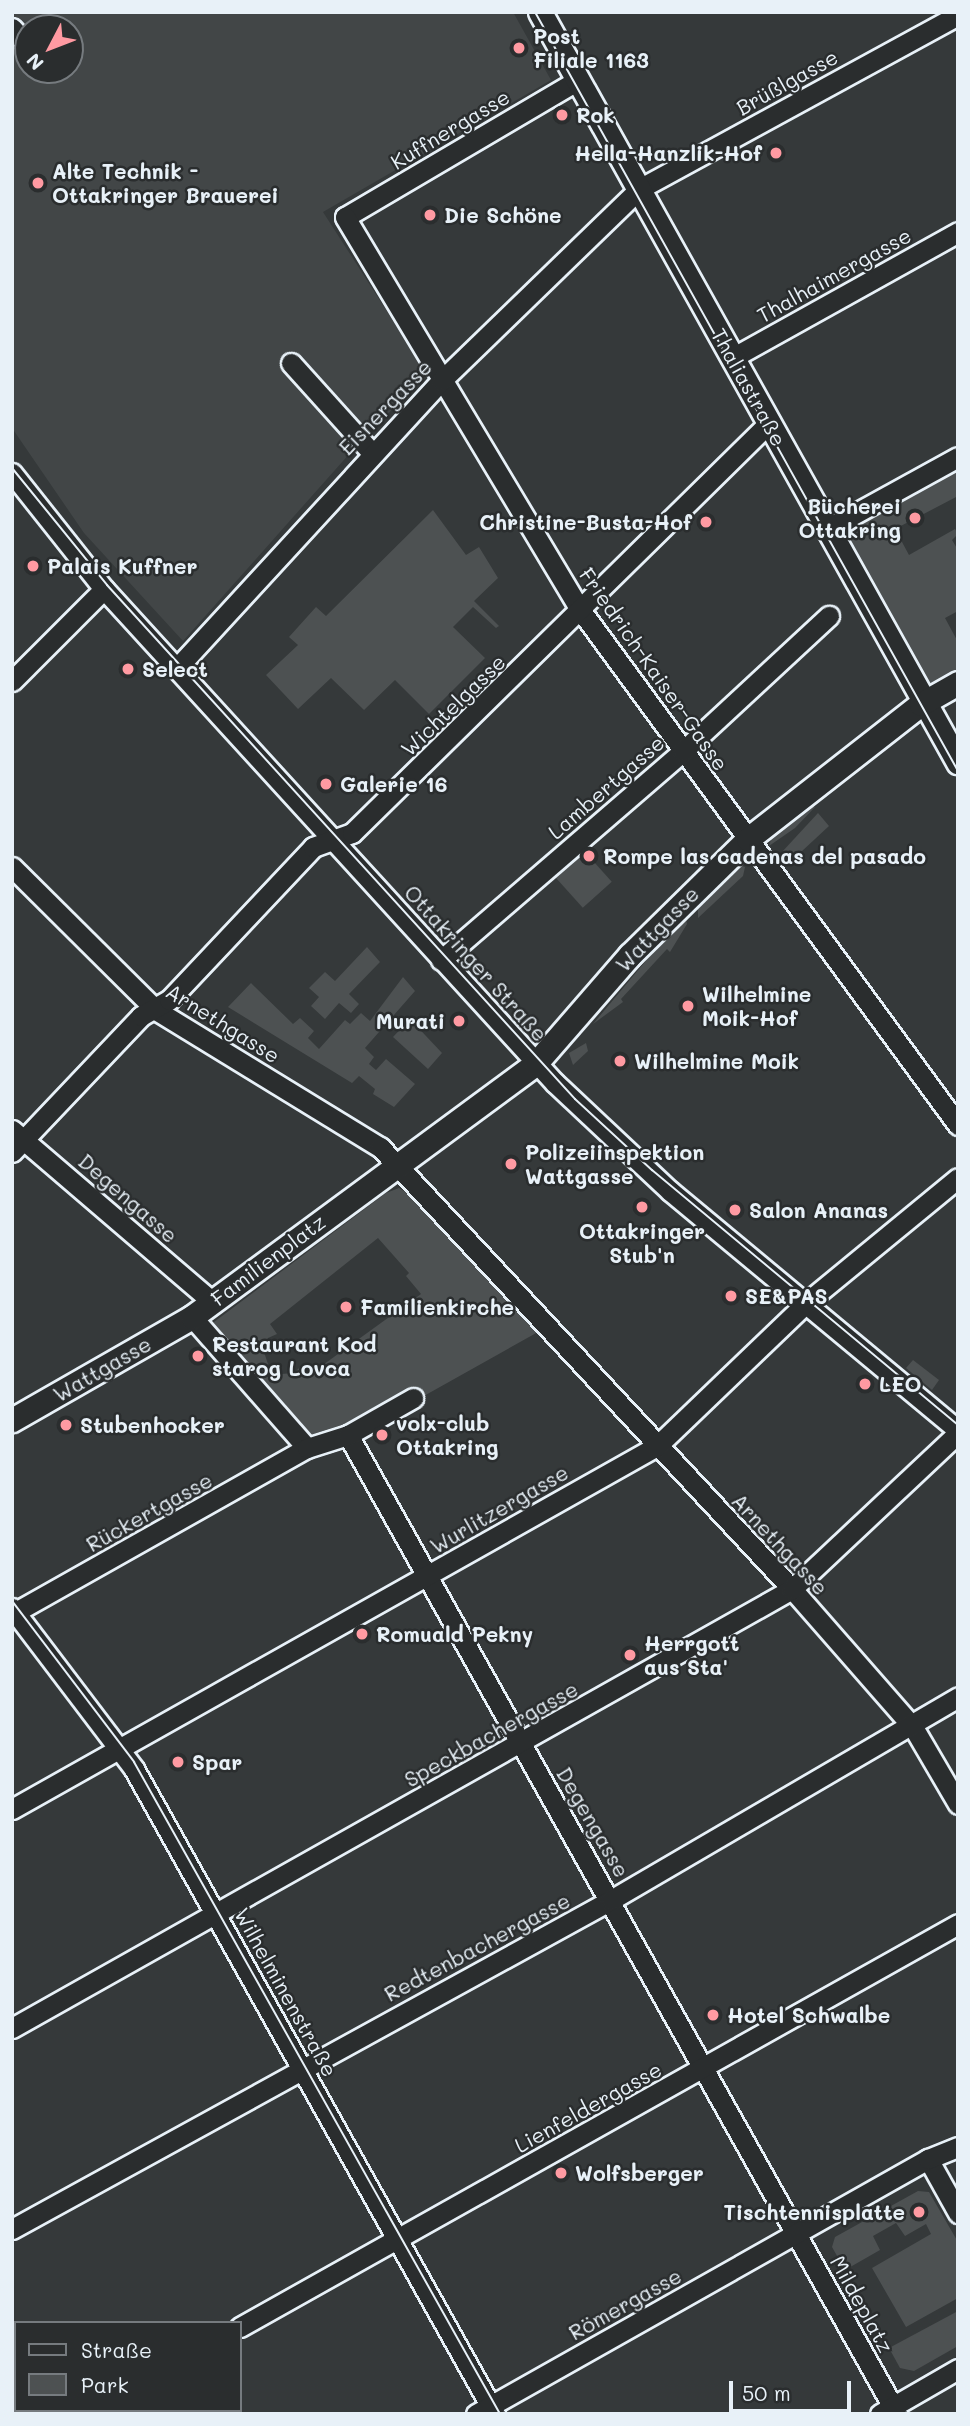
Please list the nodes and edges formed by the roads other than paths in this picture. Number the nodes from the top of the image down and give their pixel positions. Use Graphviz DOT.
graph roads {
  1 [pos="547,15"];
  2 [pos="956,20"];
  3 [pos="578,80"];
  4 [pos="639,189"];
  5 [pos="345,217"];
  6 [pos="958,232"];
  7 [pos="732,358"];
  8 [pos="291,363"];
  9 [pos="442,380"];
  10 [pos="769,423"];
  11 [pos="372,453"];
  12 [pos="958,457"];
  13 [pos="12,473"];
  14 [pos="827,529"];
  15 [pos="104,589"];
  16 [pos="579,608"];
  17 [pos="829,616"];
  18 [pos="177,668"];
  19 [pos="12,681"];
  20 [pos="958,683"];
  21 [pos="924,701"];
  22 [pos="683,751"];
  23 [pos="958,762"];
  24 [pos="332,839"];
  25 [pos="748,839"];
  26 [pos="12,867"];
  27 [pos="442,960"];
  28 [pos="156,1010"];
  29 [pos="536,1063"];
  30 [pos="958,1125"];
  31 [pos="16,1141"];
  32 [pos="397,1164"];
  33 [pos="958,1178"];
  34 [pos="214,1302"];
  35 [pos="807,1302"];
  36 [pos="192,1317"];
  37 [pos="413,1398"];
  38 [pos="12,1420"];
  39 [pos="958,1432"];
  40 [pos="348,1435"];
  41 [pos="657,1446"];
  42 [pos="307,1448"];
  43 [pos="428,1576"];
  44 [pos="792,1589"];
  45 [pos="13,1611"];
  46 [pos="958,1697"];
  47 [pos="913,1727"];
  48 [pos="522,1742"];
  49 [pos="121,1748"];
  50 [pos="958,1804"];
  51 [pos="12,1809"];
  52 [pos="611,1900"];
  53 [pos="216,1914"];
  54 [pos="958,1924"];
  55 [pos="12,2028"];
  56 [pos="302,2067"];
  57 [pos="704,2069"];
  58 [pos="958,2147"];
  59 [pos="928,2159"];
  60 [pos="958,2213"];
  61 [pos="12,2229"];
  62 [pos="797,2233"];
  63 [pos="397,2238"];
  64 [pos="242,2326"];
  65 [pos="958,2370"];
  66 [pos="487,2411"];
  67 [pos="890,2411"];
  1 -- 3 [label="main road, Thaliastraße"];
  2 -- 4 [label="street, Brüßlgasse"];
  3 -- 4 [label="main road, Thaliastraße"];
  3 -- 5 [label="street, Kuffnergasse"];
  4 -- 7 [label="main road, Thaliastraße"];
  4 -- 9 [label="street, Eisnergasse"];
  5 -- 9 [label="street, Friedrich-Kaiser-Gasse"];
  6 -- 7 [label="street, Thalhaimergasse"];
  7 -- 10 [label="main road, Thaliastraße"];
  8 -- 11 [label="street"];
  9 -- 11 [label="street, Eisnergasse"];
  9 -- 16 [label="street, Friedrich-Kaiser-Gasse"];
  10 -- 14 [label="main road, Thaliastraße"];
  10 -- 16 [label="street, Wichtelgasse"];
  11 -- 18 [label="street, Eisnergasse"];
  12 -- 14 [label="street"];
  13 -- 15 [label="street, Ottakringer Straße"];
  14 -- 21 [label="main road, Thaliastraße"];
  15 -- 18 [label="street, Ottakringer Straße"];
  15 -- 19 [label="street"];
  16 -- 22 [label="street, Friedrich-Kaiser-Gasse"];
  16 -- 24 [label="street, Wichtelgasse"];
  17 -- 22 [label="street, Lambertgasse"];
  18 -- 24 [label="street, Ottakringer Straße"];
  20 -- 21 [label="main road, Wattgasse"];
  21 -- 23 [label="main road, Thaliastraße"];
  21 -- 25 [label="main road, Wattgasse"];
  22 -- 25 [label="street, Friedrich-Kaiser-Gasse"];
  22 -- 27 [label="street, Lambertgasse"];
  24 -- 27 [label="street, Ottakringer Straße"];
  24 -- 28 [label="street, Wichtelgasse"];
  25 -- 29 [label="main road, Wattgasse"];
  25 -- 30 [label="street, Friedrich-Kaiser-Gasse"];
  26 -- 28 [label="street, Arnethgasse"];
  27 -- 29 [label="street, Ottakringer Straße"];
  28 -- 31 [label="street, Wichtelgasse"];
  28 -- 32 [label="street, Arnethgasse"];
  29 -- 32 [label="main road, Wattgasse"];
  29 -- 35 [label="street, Ottakringer Straße"];
  31 -- 34 [label="street, Degengasse"];
  32 -- 34 [label="main road, Familienplatz"];
  32 -- 41 [label="street, Arnethgasse"];
  33 -- 35 [label="street, Wurlitzergasse"];
  34 -- 36 [label="main road, Familienplatz"];
  35 -- 39 [label="street, Ottakringer Straße"];
  35 -- 41 [label="street, Wurlitzergasse"];
  36 -- 38 [label="main road, Wattgasse"];
  36 -- 42 [label="street, Familienplatz"];
  37 -- 40 [label="street"];
  39 -- 44 [label="street, Speckbachergasse"];
  40 -- 42 [label="street"];
  40 -- 43 [label="street, Degengasse"];
  41 -- 43 [label="street, Wurlitzergasse"];
  41 -- 44 [label="street, Arnethgasse"];
  42 -- 45 [label="street, Rückertgasse"];
  43 -- 48 [label="street, Degengasse"];
  43 -- 49 [label="street, Wurlitzergasse"];
  44 -- 47 [label="street, Arnethgasse"];
  44 -- 48 [label="street, Speckbachergasse"];
  45 -- 49 [label="street, Wilhelminenstraße"];
  46 -- 47 [label="street, Redtenbachergasse"];
  47 -- 50 [label="street, Arnethgasse"];
  47 -- 52 [label="street, Redtenbachergasse"];
  48 -- 52 [label="street, Degengasse"];
  48 -- 53 [label="street, Speckbachergasse"];
  49 -- 51 [label="street, Wurlitzergasse"];
  49 -- 53 [label="street, Wilhelminenstraße"];
  52 -- 56 [label="street, Redtenbachergasse"];
  52 -- 57 [label="street, Degengasse"];
  53 -- 55 [label="street, Speckbachergasse"];
  53 -- 56 [label="street, Wilhelminenstraße"];
  54 -- 57 [label="street, Lienfeldergasse"];
  56 -- 61 [label="street, Redtenbachergasse"];
  56 -- 63 [label="street, Wilhelminenstraße"];
  57 -- 62 [label="street, Degengasse"];
  57 -- 63 [label="street, Lienfeldergasse"];
  58 -- 59 [label="street"];
  59 -- 60 [label="street"];
  59 -- 62 [label="street"];
  62 -- 66 [label="street, Römergasse"];
  62 -- 67 [label="street, Mildeplatz"];
  63 -- 64 [label="street, Lienfeldergasse"];
  63 -- 66 [label="street, Wilhelminenstraße"];
  65 -- 67 [label="street, Mildeplatz"];
}
